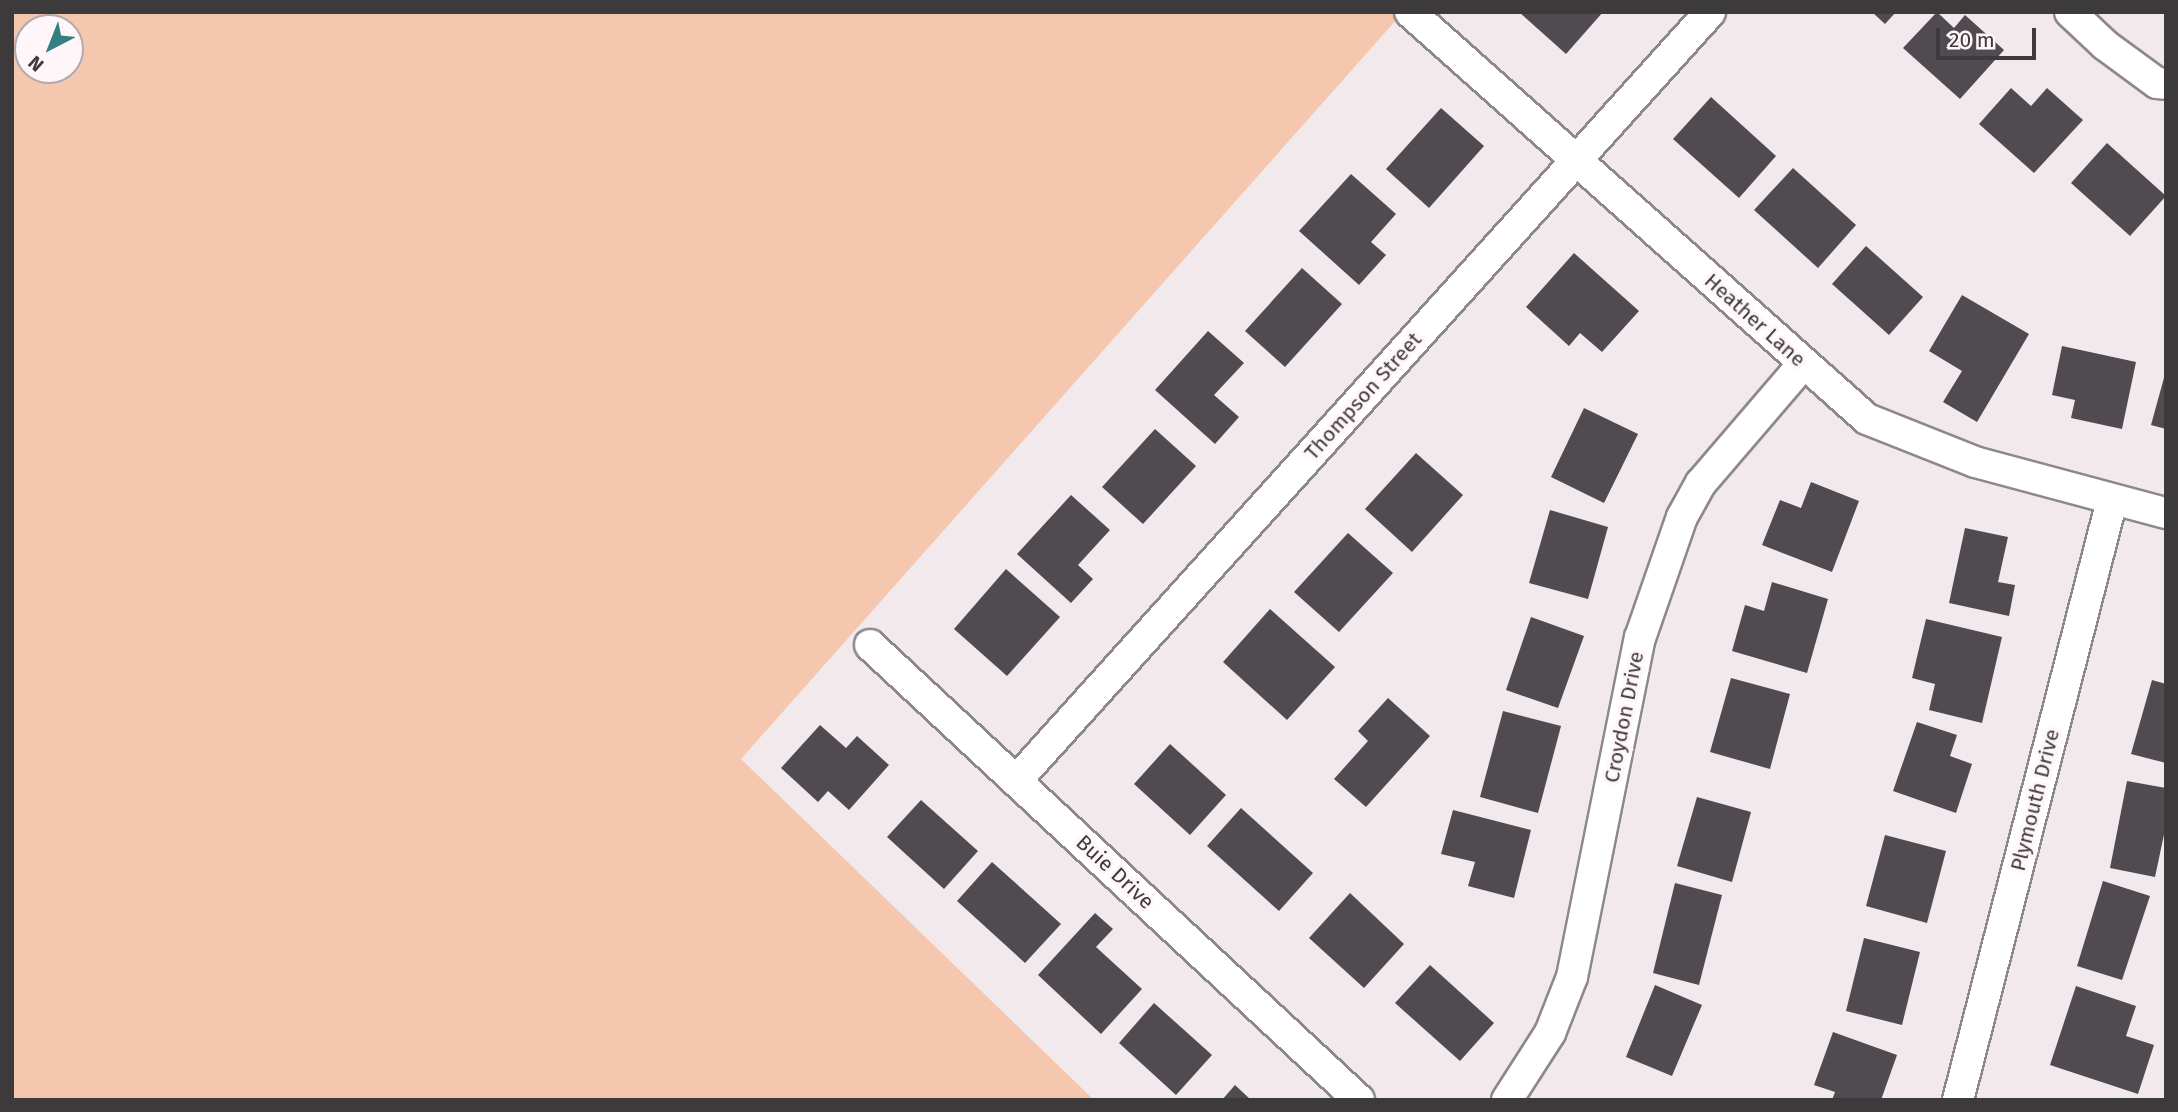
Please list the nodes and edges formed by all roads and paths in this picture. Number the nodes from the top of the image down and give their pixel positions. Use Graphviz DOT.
graph roads {
  1 [pos="1410,12"];
  2 [pos="1710,12"];
  3 [pos="2070,12"];
  4 [pos="2166,84"];
  5 [pos="1576,159"];
  6 [pos="1803,364"];
  7 [pos="2112,500"];
  8 [pos="2166,513"];
  9 [pos="870,645"];
  10 [pos="1016,780"];
  11 [pos="1359,1100"];
  12 [pos="1507,1100"];
  13 [pos="1958,1100"];
  1 -- 5 [label="street, Heather Lane"];
  2 -- 5 [label="street, Thompson Street"];
  3 -- 4 [label="street"];
  5 -- 6 [label="street, Heather Lane"];
  5 -- 10 [label="street, Thompson Street"];
  6 -- 7 [label="street, Heather Lane"];
  6 -- 12 [label="street, Croydon Drive"];
  7 -- 8 [label="street, Heather Lane"];
  7 -- 13 [label="street, Plymouth Drive"];
  9 -- 10 [label="street, Buie Drive"];
  10 -- 11 [label="street, Buie Drive"];
}
